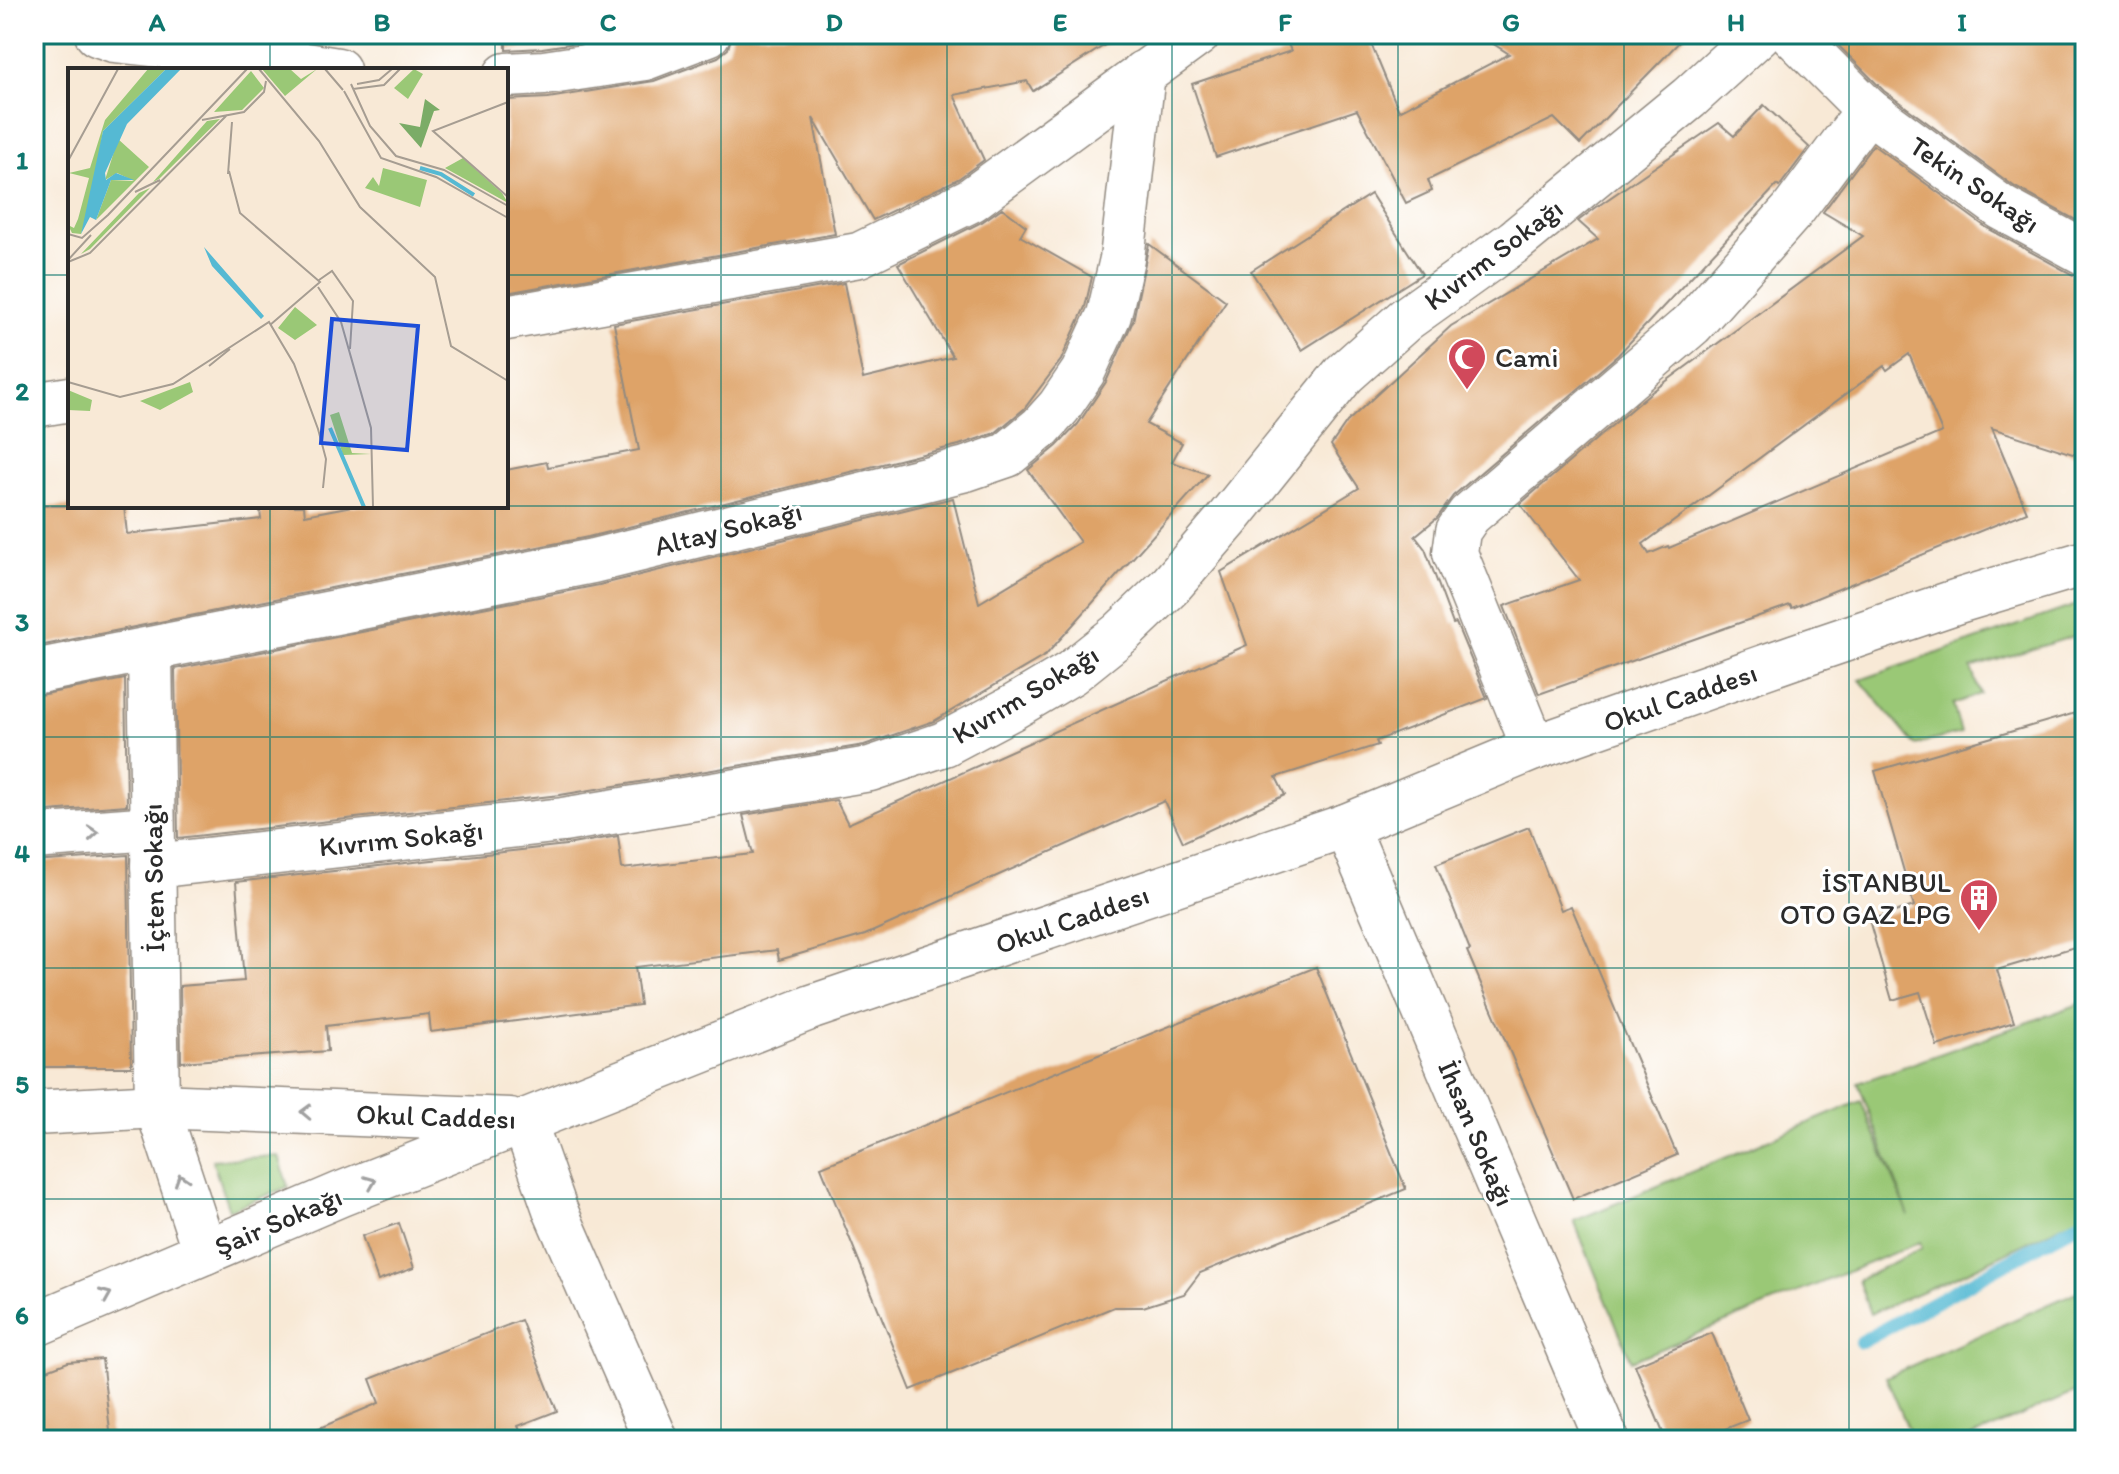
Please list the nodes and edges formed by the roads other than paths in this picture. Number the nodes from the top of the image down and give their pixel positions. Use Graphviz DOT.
graph roads {
  1 [pos="97,34"];
  2 [pos="708,34"];
  3 [pos="1198,34"];
  4 [pos="1759,34"];
  5 [pos="1792,34"];
  6 [pos="325,68"];
  7 [pos="1143,73"];
  8 [pos="508,75"];
  9 [pos="1868,110"];
  10 [pos="2085,253"];
  11 [pos="508,318"];
  12 [pos="68,399"];
  13 [pos="34,405"];
  14 [pos="2085,563"];
  15 [pos="150,650"];
  16 [pos="34,672"];
  17 [pos="1534,748"];
  18 [pos="1346,826"];
  19 [pos="34,837"];
  20 [pos="152,847"];
  21 [pos="157,1106"];
  22 [pos="34,1113"];
  23 [pos="524,1121"];
  24 [pos="205,1252"];
  25 [pos="34,1325"];
  26 [pos="656,1440"];
  27 [pos="1607,1440"];
  1 -- 6 [label="street"];
  2 -- 8 [label="street"];
  3 -- 7 [label="street"];
  4 -- 20 [label="street, Kıvrım Sokağı"];
  5 -- 9 [label="street, Tekin Sokağı"];
  7 -- 11 [label="street"];
  7 -- 15 [label="street, Altay Sokağı"];
  9 -- 10 [label="street, Tekin Sokağı"];
  9 -- 17 [label="street"];
  12 -- 13 [label="street"];
  14 -- 17 [label="street, Okul Caddesı"];
  15 -- 16 [label="street, Altay Sokağı"];
  15 -- 20 [label="street, İçten Sokağı"];
  17 -- 18 [label="street, Okul Caddesı"];
  18 -- 23 [label="street, Okul Caddesı"];
  18 -- 27 [label="street, İhsan Sokağı"];
  19 -- 20 [label="street, Kıvrım Sokağı, one-way"];
  20 -- 21 [label="street, İçten Sokağı"];
  21 -- 22 [label="street, Okul Caddesı"];
  23 -- 21 [label="street, Okul Caddesı, one-way"];
  24 -- 21 [label="street, İçten Sokağı, one-way"];
  24 -- 23 [label="street, Şair Sokağı, one-way"];
  23 -- 26 [label="street"];
  25 -- 24 [label="street, Şair Sokağı, one-way"];
}
